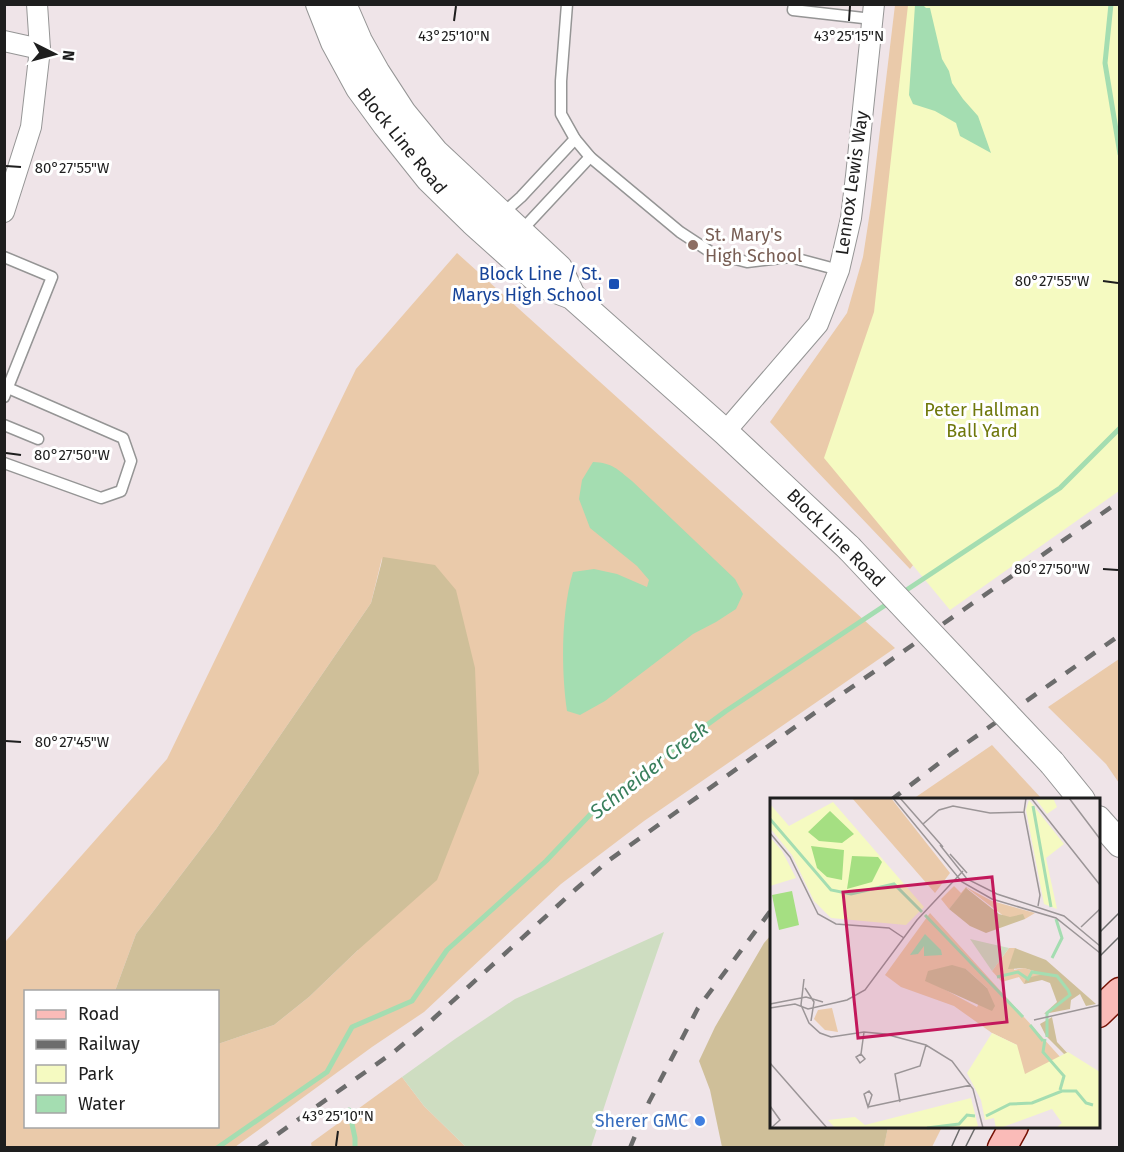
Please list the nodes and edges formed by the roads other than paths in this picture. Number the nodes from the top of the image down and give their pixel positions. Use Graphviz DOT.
graph roads {
  1 [pos="37,4"];
  2 [pos="319,4"];
  3 [pos="343,4"];
  4 [pos="567,4"];
  5 [pos="794,4"];
  6 [pos="873,12"];
  7 [pos="4,41"];
  8 [pos="40,49"];
  9 [pos="575,139"];
  10 [pos="590,157"];
  11 [pos="4,212"];
  12 [pos="501,215"];
  13 [pos="520,232"];
  14 [pos="4,257"];
  15 [pos="839,270"];
  16 [pos="572,296"];
  17 [pos="6,393"];
  18 [pos="4,425"];
  19 [pos="725,432"];
  20 [pos="38,439"];
  21 [pos="4,463"];
  22 [pos="1080,798"];
  23 [pos="1100,821"];
  24 [pos="1119,844"];
  25 [pos="1119,992"];
  26 [pos="1100,1011"];
  27 [pos="1013,1128"];
  28 [pos="1002,1148"];
  1 -- 8 [label="street"];
  2 -- 16 [label="street, Block Line Road"];
  3 -- 12 [label="street, Block Line Road"];
  4 -- 9 [label="lane"];
  5 -- 6 [label="lane"];
  6 -- 15 [label="street, Lennox Lewis Way"];
  7 -- 8 [label="street"];
  8 -- 11 [label="street"];
  9 -- 10 [label="lane"];
  9 -- 12 [label="lane"];
  10 -- 13 [label="lane"];
  10 -- 15 [label="lane"];
  12 -- 13 [label="street, Block Line Road"];
  13 -- 16 [label="street, Block Line Road"];
  14 -- 17 [label="lane"];
  15 -- 19 [label="street, Lennox Lewis Way"];
  16 -- 19 [label="street, Block Line Road"];
  17 -- 21 [label="lane"];
  18 -- 20 [label="lane"];
  19 -- 22 [label="street, Block Line Road, bridge"];
  23 -- 24 [label="street"];
  25 -- 26 [label="main road"];
  27 -- 28 [label="main road"];
}
